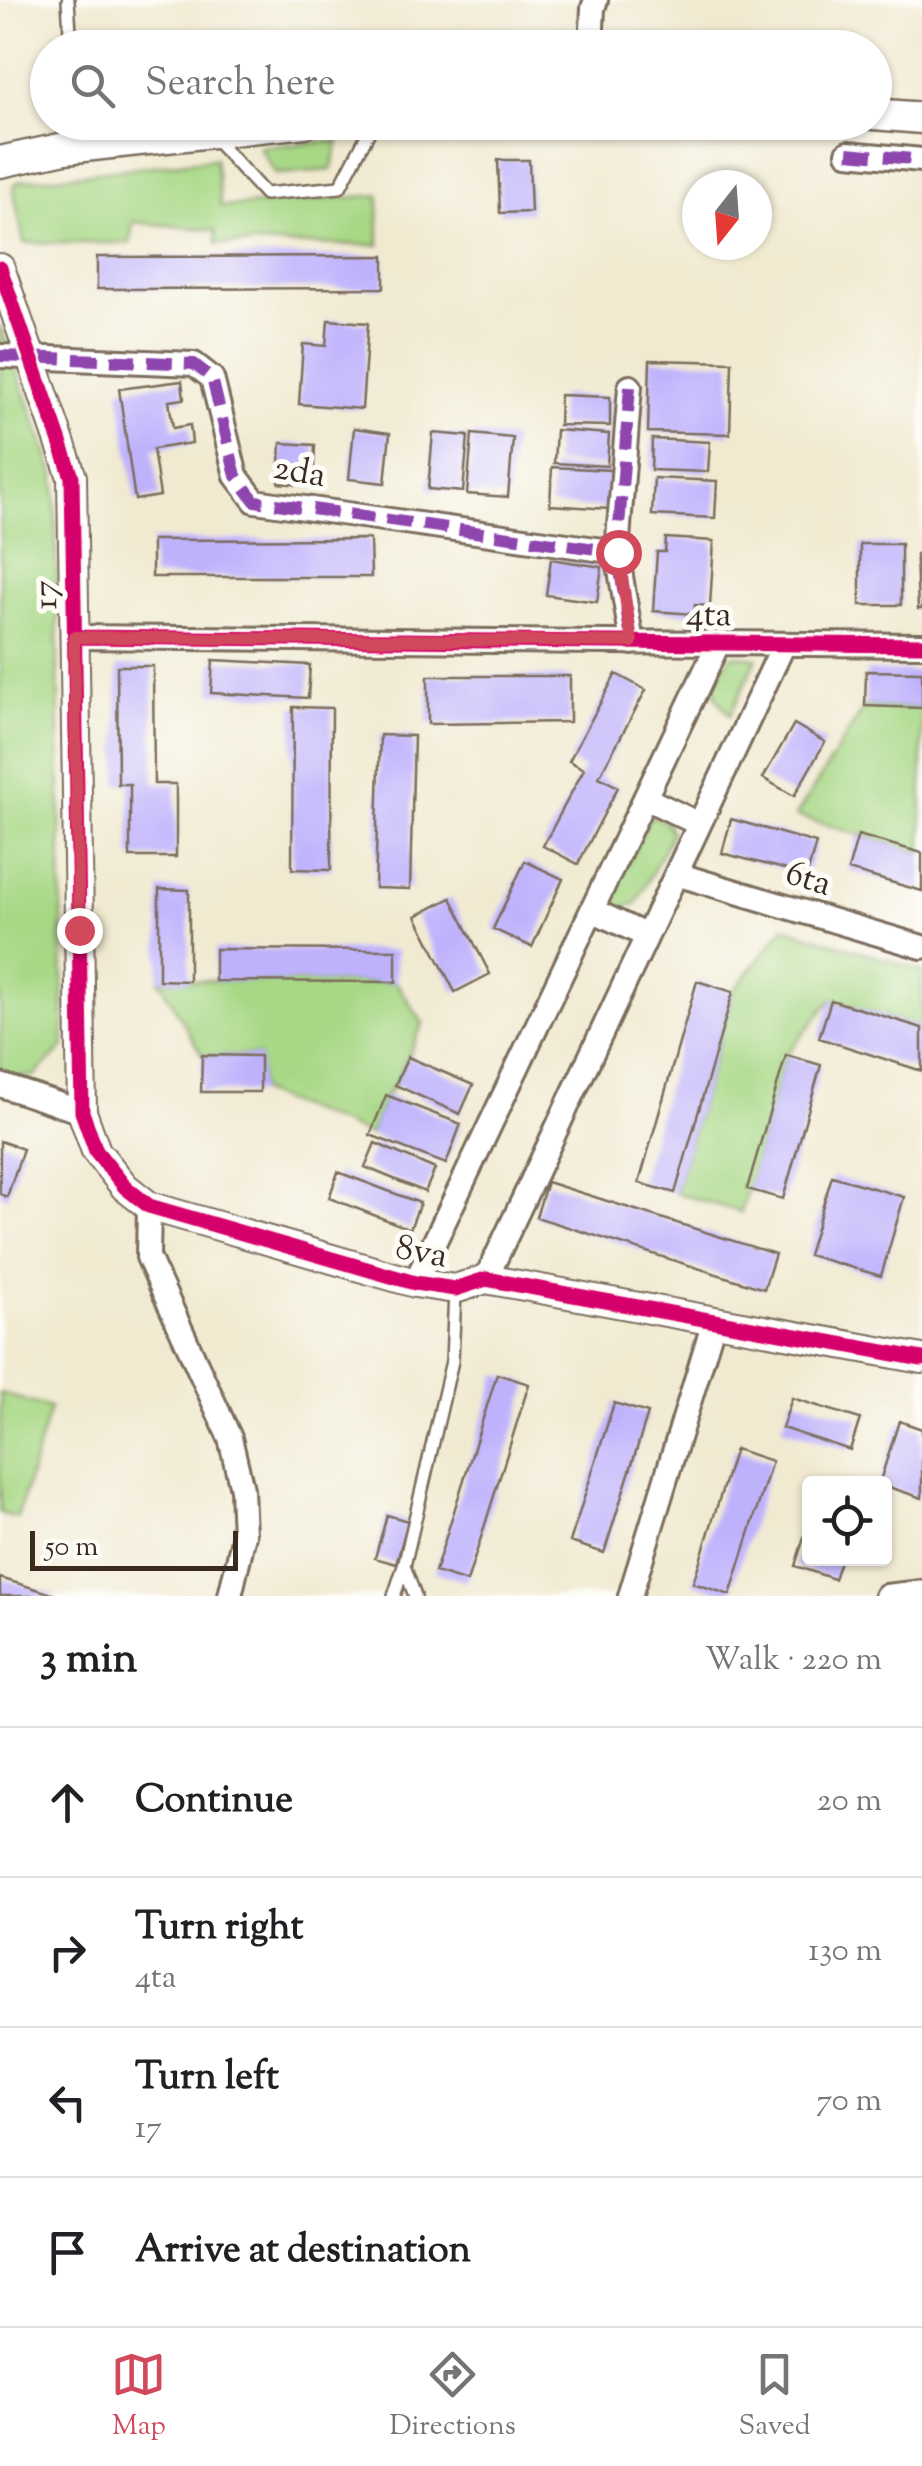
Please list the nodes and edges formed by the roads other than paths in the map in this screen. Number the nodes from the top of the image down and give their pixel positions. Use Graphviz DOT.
graph roads {
  1 [pos="68,0"];
  2 [pos="596,0"];
  3 [pos="70,30"];
  4 [pos="592,30"];
  5 [pos="892,116"];
  6 [pos="922,118"];
  7 [pos="54,140"];
  8 [pos="215,140"];
  9 [pos="365,140"];
  10 [pos="848,153"];
  11 [pos="922,160"];
  12 [pos="0,162"];
  13 [pos="0,268"];
  14 [pos="0,356"];
  15 [pos="29,357"];
  16 [pos="630,387"];
  17 [pos="618,552"];
  18 [pos="74,637"];
  19 [pos="632,642"];
  20 [pos="718,644"];
  21 [pos="784,644"];
  22 [pos="922,646"];
  23 [pos="645,798"];
  24 [pos="699,824"];
  25 [pos="676,874"];
  26 [pos="592,910"];
  27 [pos="647,936"];
  28 [pos="922,947"];
  29 [pos="0,1085"];
  30 [pos="82,1112"];
  31 [pos="150,1206"];
  32 [pos="486,1279"];
  33 [pos="416,1283"];
  34 [pos="455,1289"];
  35 [pos="714,1321"];
  36 [pos="922,1360"];
  37 [pos="404,1566"];
  38 [pos="922,1592"];
  39 [pos="230,1596"];
  40 [pos="394,1596"];
  41 [pos="416,1596"];
  42 [pos="630,1596"];
  43 [pos="886,1596"];
  1 -- 3 [label="lane"];
  2 -- 4 [label="street"];
  5 -- 6 [label="main road"];
  7 -- 12 [label="main road"];
  8 -- 9 [label="lane"];
  10 -- 11 [label="street"];
  13 -- 15 [label="street, 17"];
  14 -- 15 [label="street, 2da"];
  15 -- 17 [label="street, 2da"];
  15 -- 18 [label="street, 17"];
  16 -- 17 [label="street"];
  17 -- 19 [label="street"];
  18 -- 19 [label="street, 4ta"];
  18 -- 30 [label="street, 17"];
  19 -- 20 [label="street, 4ta"];
  20 -- 21 [label="street, 4ta"];
  20 -- 23 [label="street"];
  21 -- 22 [label="street, 4ta"];
  21 -- 24 [label="street"];
  23 -- 24 [label="street"];
  23 -- 26 [label="street"];
  24 -- 25 [label="street"];
  25 -- 27 [label="street"];
  25 -- 28 [label="street, 6ta"];
  26 -- 27 [label="street"];
  26 -- 33 [label="street"];
  27 -- 32 [label="street"];
  29 -- 30 [label="street"];
  30 -- 31 [label="street, 8va"];
  31 -- 33 [label="street, 8va"];
  31 -- 39 [label="street"];
  32 -- 34 [label="street, 8va"];
  32 -- 35 [label="street, 8va"];
  33 -- 34 [label="street, 8va"];
  34 -- 37 [label="lane"];
  35 -- 36 [label="street, 8va"];
  35 -- 42 [label="street"];
  37 -- 40 [label="lane"];
  37 -- 41 [label="lane"];
  38 -- 43 [label="street"];
}
